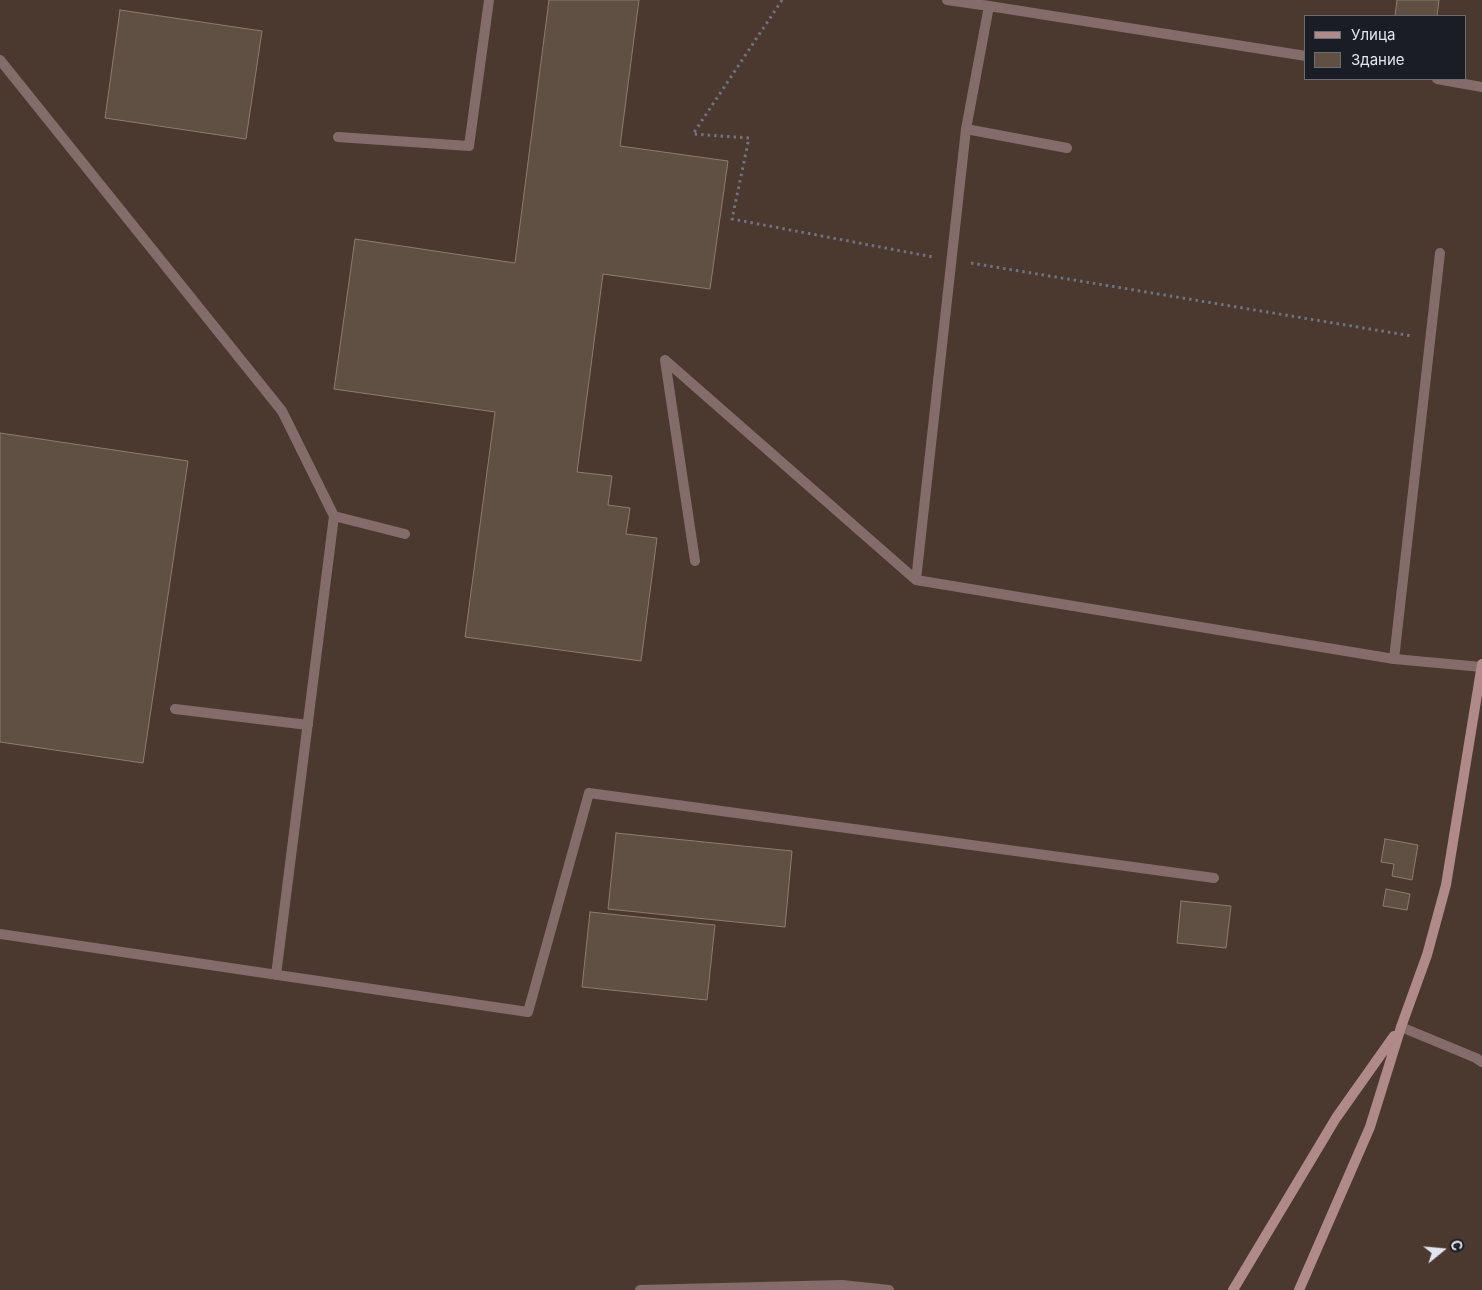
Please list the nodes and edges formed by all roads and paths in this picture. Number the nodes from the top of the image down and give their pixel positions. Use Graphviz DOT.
graph roads {
  1 [pos="489,0"];
  2 [pos="782,0"];
  3 [pos="947,0"];
  4 [pos="989,6"];
  5 [pos="1304,56"];
  6 [pos="0,60"];
  7 [pos="1443,80"];
  8 [pos="1482,87"];
  9 [pos="966,129"];
  10 [pos="338,137"];
  11 [pos="1067,148"];
  12 [pos="1440,253"];
  13 [pos="952,260"];
  14 [pos="1429,339"];
  15 [pos="334,516"];
  16 [pos="405,534"];
  17 [pos="695,561"];
  18 [pos="916,580"];
  19 [pos="1394,659"];
  20 [pos="1482,665"];
  21 [pos="175,709"];
  22 [pos="308,725"];
  23 [pos="1214,878"];
  24 [pos="0,934"];
  25 [pos="276,975"];
  26 [pos="1401,1027"];
  27 [pos="1482,1062"];
  28 [pos="640,1290"];
  29 [pos="889,1290"];
  30 [pos="1233,1290"];
  31 [pos="1299,1290"];
  1 -- 10 [label="street"];
  2 -- 13 [label="path"];
  3 -- 4 [label="street"];
  4 -- 5 [label="street"];
  4 -- 9 [label="street"];
  6 -- 15 [label="street"];
  7 -- 8 [label="street"];
  9 -- 11 [label="street"];
  9 -- 13 [label="street"];
  12 -- 14 [label="street"];
  13 -- 14 [label="path"];
  13 -- 18 [label="street"];
  14 -- 19 [label="street"];
  15 -- 16 [label="street"];
  15 -- 22 [label="street"];
  17 -- 18 [label="street"];
  18 -- 19 [label="street"];
  19 -- 20 [label="street"];
  20 -- 26 [label="street"];
  21 -- 22 [label="street"];
  22 -- 25 [label="street"];
  23 -- 25 [label="street"];
  24 -- 25 [label="street"];
  26 -- 27 [label="street"];
  26 -- 30 [label="street"];
  26 -- 31 [label="street"];
  28 -- 29 [label="street"];
}
